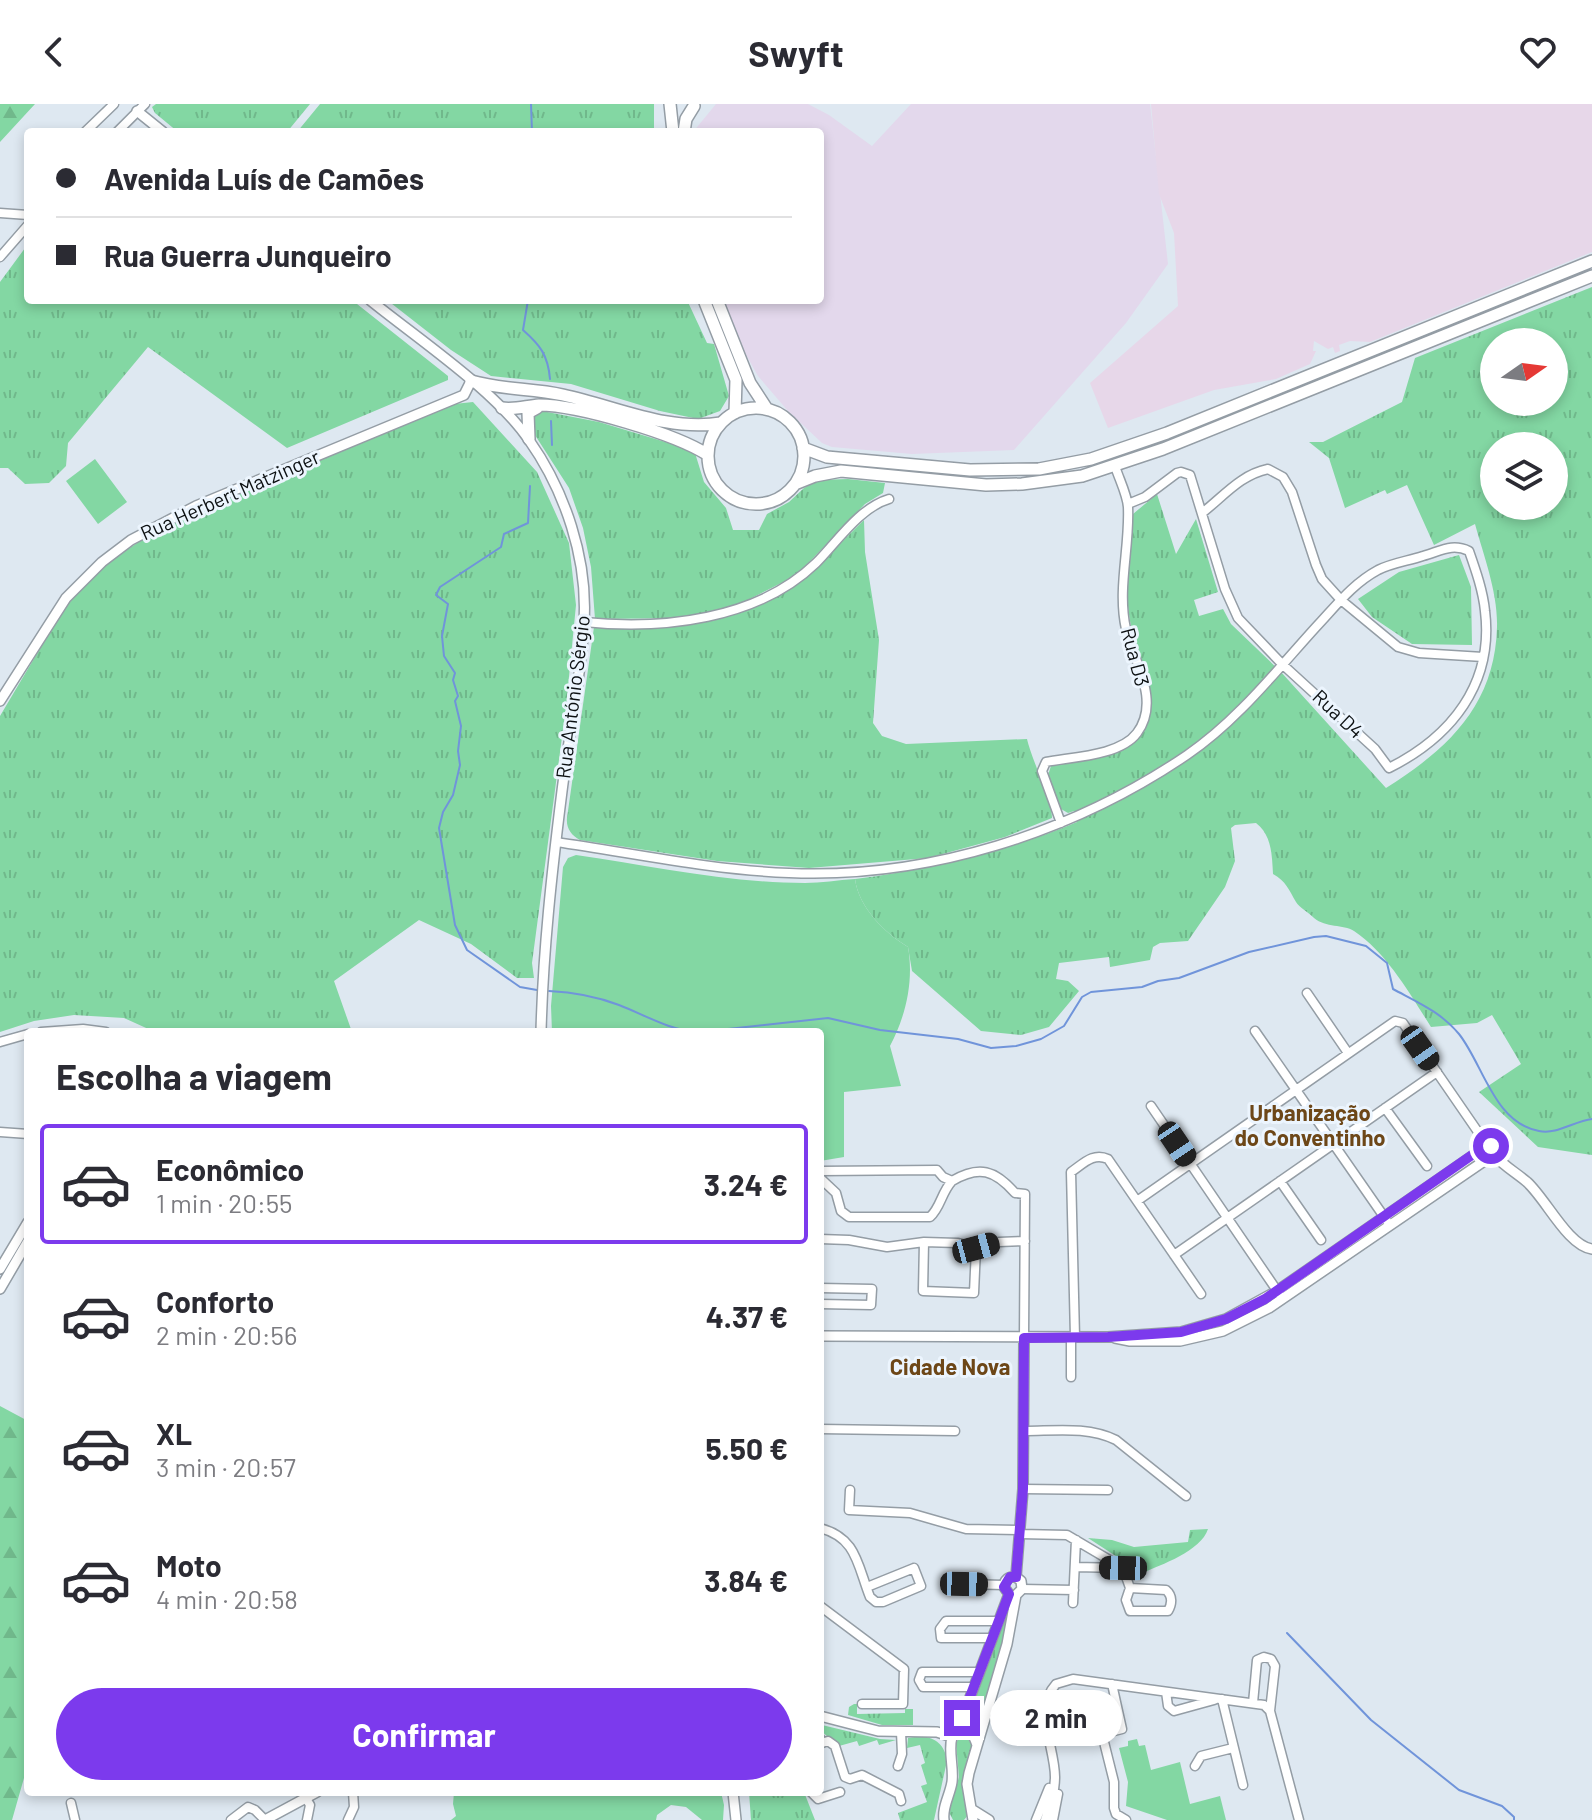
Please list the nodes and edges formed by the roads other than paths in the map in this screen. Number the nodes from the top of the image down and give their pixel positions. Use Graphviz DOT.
graph roads {
  1 [pos="114,104"];
  2 [pos="670,104"];
  3 [pos="679,104"];
  4 [pos="697,105"];
  5 [pos="141,108"];
  6 [pos="89,128"];
  7 [pos="121,128"];
  8 [pos="159,128"];
  9 [pos="673,128"];
  10 [pos="685,128"];
  11 [pos="0,213"];
  12 [pos="24,215"];
  13 [pos="24,230"];
  14 [pos="0,257"];
  15 [pos="1592,261"];
  16 [pos="1592,276"];
  17 [pos="375,304"];
  18 [pos="706,304"];
  19 [pos="719,304"];
  20 [pos="471,381"];
  21 [pos="523,391"];
  22 [pos="541,405"];
  23 [pos="502,408"];
  24 [pos="767,409"];
  25 [pos="735,413"];
  26 [pos="721,423"];
  27 [pos="529,439"];
  28 [pos="803,448"];
  29 [pos="708,455"];
  30 [pos="1115,466"];
  31 [pos="795,484"];
  32 [pos="889,499"];
  33 [pos="1128,504"];
  34 [pos="1202,513"];
  35 [pos="1341,600"];
  36 [pos="584,622"];
  37 [pos="1483,657"];
  38 [pos="1282,664"];
  39 [pos="0,701"];
  40 [pos="1061,823"];
  41 [pos="556,842"];
  42 [pos="1307,993"];
  43 [pos="541,1028"];
  44 [pos="1255,1031"];
  45 [pos="24,1035"];
  46 [pos="0,1042"];
  47 [pos="1348,1053"];
  48 [pos="1437,1072"];
  49 [pos="1296,1090"];
  50 [pos="1151,1106"];
  51 [pos="1385,1108"];
  52 [pos="0,1132"];
  53 [pos="24,1134"];
  54 [pos="1333,1144"];
  55 [pos="1489,1151"];
  56 [pos="1190,1163"];
  57 [pos="1427,1166"];
  58 [pos="824,1171"];
  59 [pos="952,1181"];
  60 [pos="1280,1181"];
  61 [pos="824,1182"];
  62 [pos="1137,1201"];
  63 [pos="1227,1218"];
  64 [pos="1387,1221"];
  65 [pos="24,1229"];
  66 [pos="824,1239"];
  67 [pos="1321,1240"];
  68 [pos="1025,1241"];
  69 [pos="924,1242"];
  70 [pos="24,1248"];
  71 [pos="976,1248"];
  72 [pos="1592,1249"];
  73 [pos="1174,1255"];
  74 [pos="0,1269"];
  75 [pos="824,1288"];
  76 [pos="0,1289"];
  77 [pos="1201,1294"];
  78 [pos="1280,1295"];
  79 [pos="824,1304"];
  80 [pos="824,1336"];
  81 [pos="1073,1337"];
  82 [pos="1024,1338"];
  83 [pos="1071,1377"];
  84 [pos="824,1429"];
  85 [pos="955,1431"];
  86 [pos="1024,1431"];
  87 [pos="1023,1489"];
  88 [pos="850,1490"];
  89 [pos="1108,1490"];
  90 [pos="1186,1496"];
  91 [pos="824,1529"];
  92 [pos="1020,1532"];
  93 [pos="1076,1540"];
  94 [pos="1075,1567"];
  95 [pos="1123,1568"];
  96 [pos="964,1584"];
  97 [pos="867,1587"];
  98 [pos="1130,1588"];
  99 [pos="1013,1590"];
  100 [pos="1074,1590"];
  101 [pos="1073,1603"];
  102 [pos="824,1609"];
  103 [pos="999,1621"];
  104 [pos="992,1638"];
  105 [pos="978,1672"];
  106 [pos="1112,1684"];
  107 [pos="972,1687"];
  108 [pos="1166,1692"];
  109 [pos="1220,1699"];
  110 [pos="1253,1703"];
  111 [pos="862,1704"];
  112 [pos="1270,1711"];
  113 [pos="824,1717"];
  114 [pos="901,1732"];
  115 [pos="954,1734"];
  116 [pos="824,1742"];
  117 [pos="977,1745"];
  118 [pos="1233,1748"];
  119 [pos="1053,1752"];
  120 [pos="898,1766"];
  121 [pos="1195,1766"];
  122 [pos="1243,1785"];
  123 [pos="840,1792"];
  124 [pos="353,1796"];
  125 [pos="733,1796"];
  126 [pos="815,1796"];
  127 [pos="305,1797"];
  128 [pos="901,1801"];
  129 [pos="71,1803"];
  130 [pos="973,1815"];
  131 [pos="942,1818"];
  132 [pos="75,1820"];
  133 [pos="231,1820"];
  134 [pos="265,1820"];
  135 [pos="307,1820"];
  136 [pos="348,1820"];
  137 [pos="736,1820"];
  138 [pos="989,1820"];
  139 [pos="1001,1820"];
  140 [pos="1036,1820"];
  141 [pos="1045,1820"];
  142 [pos="1053,1820"];
  143 [pos="1126,1820"];
  144 [pos="1299,1820"];
  1 -- 6 [label="street"];
  2 -- 9 [label="main road"];
  3 -- 4 [label="main road"];
  4 -- 10 [label="main road"];
  5 -- 7 [label="street"];
  5 -- 8 [label="street"];
  11 -- 12 [label="street"];
  13 -- 14 [label="street"];
  15 -- 28 [label="main road"];
  16 -- 30 [label="main road"];
  17 -- 20 [label="street, Rua António Sérgio"];
  18 -- 25 [label="main road"];
  19 -- 24 [label="main road"];
  20 -- 21 [label="main road"];
  20 -- 23 [label="street, Rua António Sérgio"];
  20 -- 39 [label="street, Rua Herbert Matzinger"];
  21 -- 23 [label="main road"];
  21 -- 26 [label="main road"];
  22 -- 23 [label="main road"];
  22 -- 27 [label="main road"];
  22 -- 29 [label="main road"];
  23 -- 27 [label="street, Rua António Sérgio"];
  24 -- 25 [label="main road"];
  24 -- 28 [label="main road"];
  25 -- 26 [label="main road"];
  26 -- 29 [label="main road"];
  27 -- 36 [label="street, Rua António Sérgio"];
  28 -- 31 [label="main road"];
  29 -- 31 [label="main road"];
  30 -- 31 [label="main road"];
  30 -- 33 [label="street, Rua D3"];
  32 -- 36 [label="street"];
  33 -- 34 [label="street, Rua D4"];
  33 -- 40 [label="street, Rua D3"];
  34 -- 35 [label="street"];
  34 -- 38 [label="street, Rua D4"];
  35 -- 37 [label="street"];
  35 -- 37 [label="street"];
  35 -- 38 [label="street"];
  36 -- 41 [label="street, Rua António Sérgio"];
  37 -- 38 [label="street, Rua D4"];
  38 -- 40 [label="street"];
  40 -- 41 [label="street"];
  41 -- 43 [label="street, Rua António Sérgio"];
  42 -- 47 [label="street"];
  44 -- 49 [label="street"];
  45 -- 46 [label="street"];
  47 -- 48 [label="street"];
  47 -- 49 [label="street"];
  48 -- 51 [label="street"];
  48 -- 55 [label="street"];
  49 -- 54 [label="street"];
  49 -- 56 [label="street"];
  50 -- 56 [label="street"];
  51 -- 54 [label="street"];
  51 -- 57 [label="street"];
  52 -- 53 [label="street"];
  54 -- 60 [label="street"];
  54 -- 64 [label="street"];
  55 -- 64 [label="street"];
  55 -- 72 [label="street"];
  56 -- 62 [label="street"];
  56 -- 63 [label="street"];
  58 -- 59 [label="street"];
  59 -- 61 [label="street"];
  59 -- 68 [label="street"];
  60 -- 63 [label="street"];
  60 -- 67 [label="street"];
  62 -- 73 [label="street"];
  62 -- 81 [label="street"];
  63 -- 73 [label="street"];
  63 -- 78 [label="street"];
  64 -- 78 [label="street"];
  65 -- 74 [label="street"];
  66 -- 69 [label="street"];
  68 -- 71 [label="street"];
  68 -- 82 [label="street"];
  69 -- 71 [label="street"];
  69 -- 71 [label="street"];
  70 -- 76 [label="street"];
  73 -- 77 [label="street"];
  75 -- 79 [label="street"];
  78 -- 81 [label="street"];
  80 -- 82 [label="street"];
  81 -- 82 [label="street"];
  81 -- 83 [label="street"];
  82 -- 86 [label="street"];
  84 -- 85 [label="street"];
  86 -- 87 [label="street"];
  86 -- 90 [label="street"];
  87 -- 89 [label="street"];
  87 -- 92 [label="street"];
  88 -- 92 [label="street"];
  91 -- 97 [label="street"];
  92 -- 93 [label="street"];
  92 -- 99 [label="street"];
  93 -- 94 [label="street"];
  93 -- 95 [label="street"];
  94 -- 95 [label="street"];
  94 -- 100 [label="street"];
  95 -- 98 [label="street"];
  96 -- 99 [label="street"];
  97 -- 97 [label="street"];
  98 -- 98 [label="street"];
  99 -- 100 [label="street"];
  99 -- 103 [label="street"];
  99 -- 117 [label="street"];
  100 -- 101 [label="street"];
  102 -- 111 [label="street"];
  103 -- 104 [label="street"];
  103 -- 104 [label="street"];
  104 -- 105 [label="street"];
  105 -- 107 [label="street"];
  105 -- 107 [label="street"];
  106 -- 108 [label="street"];
  106 -- 119 [label="street"];
  106 -- 143 [label="street"];
  107 -- 115 [label="street"];
  108 -- 109 [label="street"];
  108 -- 109 [label="street"];
  109 -- 110 [label="street"];
  109 -- 118 [label="street"];
  110 -- 112 [label="street"];
  110 -- 112 [label="street"];
  112 -- 144 [label="street"];
  113 -- 114 [label="street"];
  114 -- 115 [label="street"];
  114 -- 120 [label="street"];
  115 -- 117 [label="street"];
  115 -- 131 [label="street"];
  116 -- 128 [label="street"];
  117 -- 130 [label="street"];
  118 -- 121 [label="street"];
  118 -- 122 [label="street"];
  119 -- 140 [label="street"];
  119 -- 141 [label="street"];
  119 -- 142 [label="street"];
  123 -- 126 [label="street"];
  124 -- 136 [label="street"];
  125 -- 137 [label="street"];
  127 -- 134 [label="street"];
  127 -- 135 [label="street"];
  129 -- 132 [label="street"];
  130 -- 138 [label="street"];
  133 -- 134 [label="street"];
  138 -- 139 [label="street"];
}
